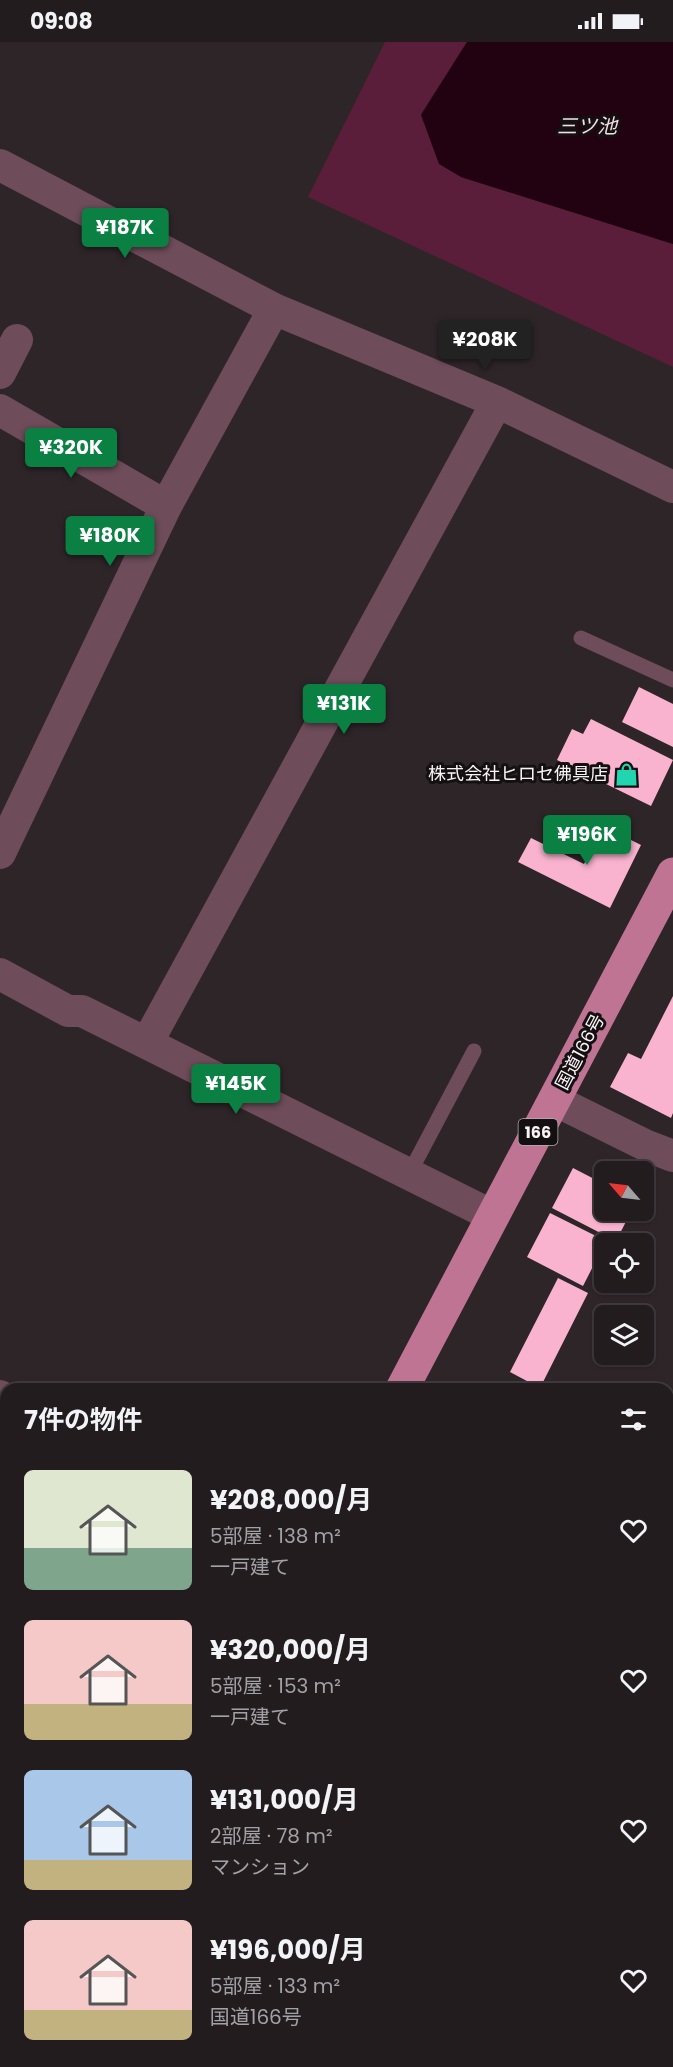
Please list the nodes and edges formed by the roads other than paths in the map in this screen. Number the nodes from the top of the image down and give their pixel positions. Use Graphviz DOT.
graph roads {
  1 [pos="0,165"];
  2 [pos="273,309"];
  3 [pos="17,340"];
  4 [pos="0,373"];
  5 [pos="496,402"];
  6 [pos="0,410"];
  7 [pos="673,487"];
  8 [pos="166,506"];
  9 [pos="581,638"];
  10 [pos="673,680"];
  11 [pos="0,853"];
  12 [pos="673,874"];
  13 [pos="0,974"];
  14 [pos="147,1043"];
  15 [pos="474,1051"];
  16 [pos="554,1100"];
  17 [pos="673,1156"];
  18 [pos="409,1174"];
  19 [pos="493,1216"];
  20 [pos="405,1383"];
  1 -- 2 [label="street"];
  2 -- 5 [label="street"];
  2 -- 8 [label="street"];
  3 -- 4 [label="street"];
  5 -- 7 [label="street"];
  5 -- 14 [label="street"];
  6 -- 8 [label="street"];
  8 -- 11 [label="street"];
  9 -- 10 [label="lane"];
  12 -- 16 [label="highway, 国道166号 / 166"];
  13 -- 14 [label="street"];
  14 -- 18 [label="street"];
  15 -- 18 [label="lane"];
  16 -- 17 [label="street"];
  16 -- 19 [label="highway, 国道166号 / 166"];
  18 -- 19 [label="street"];
  19 -- 20 [label="highway, 国道166号 / 166"];
}
